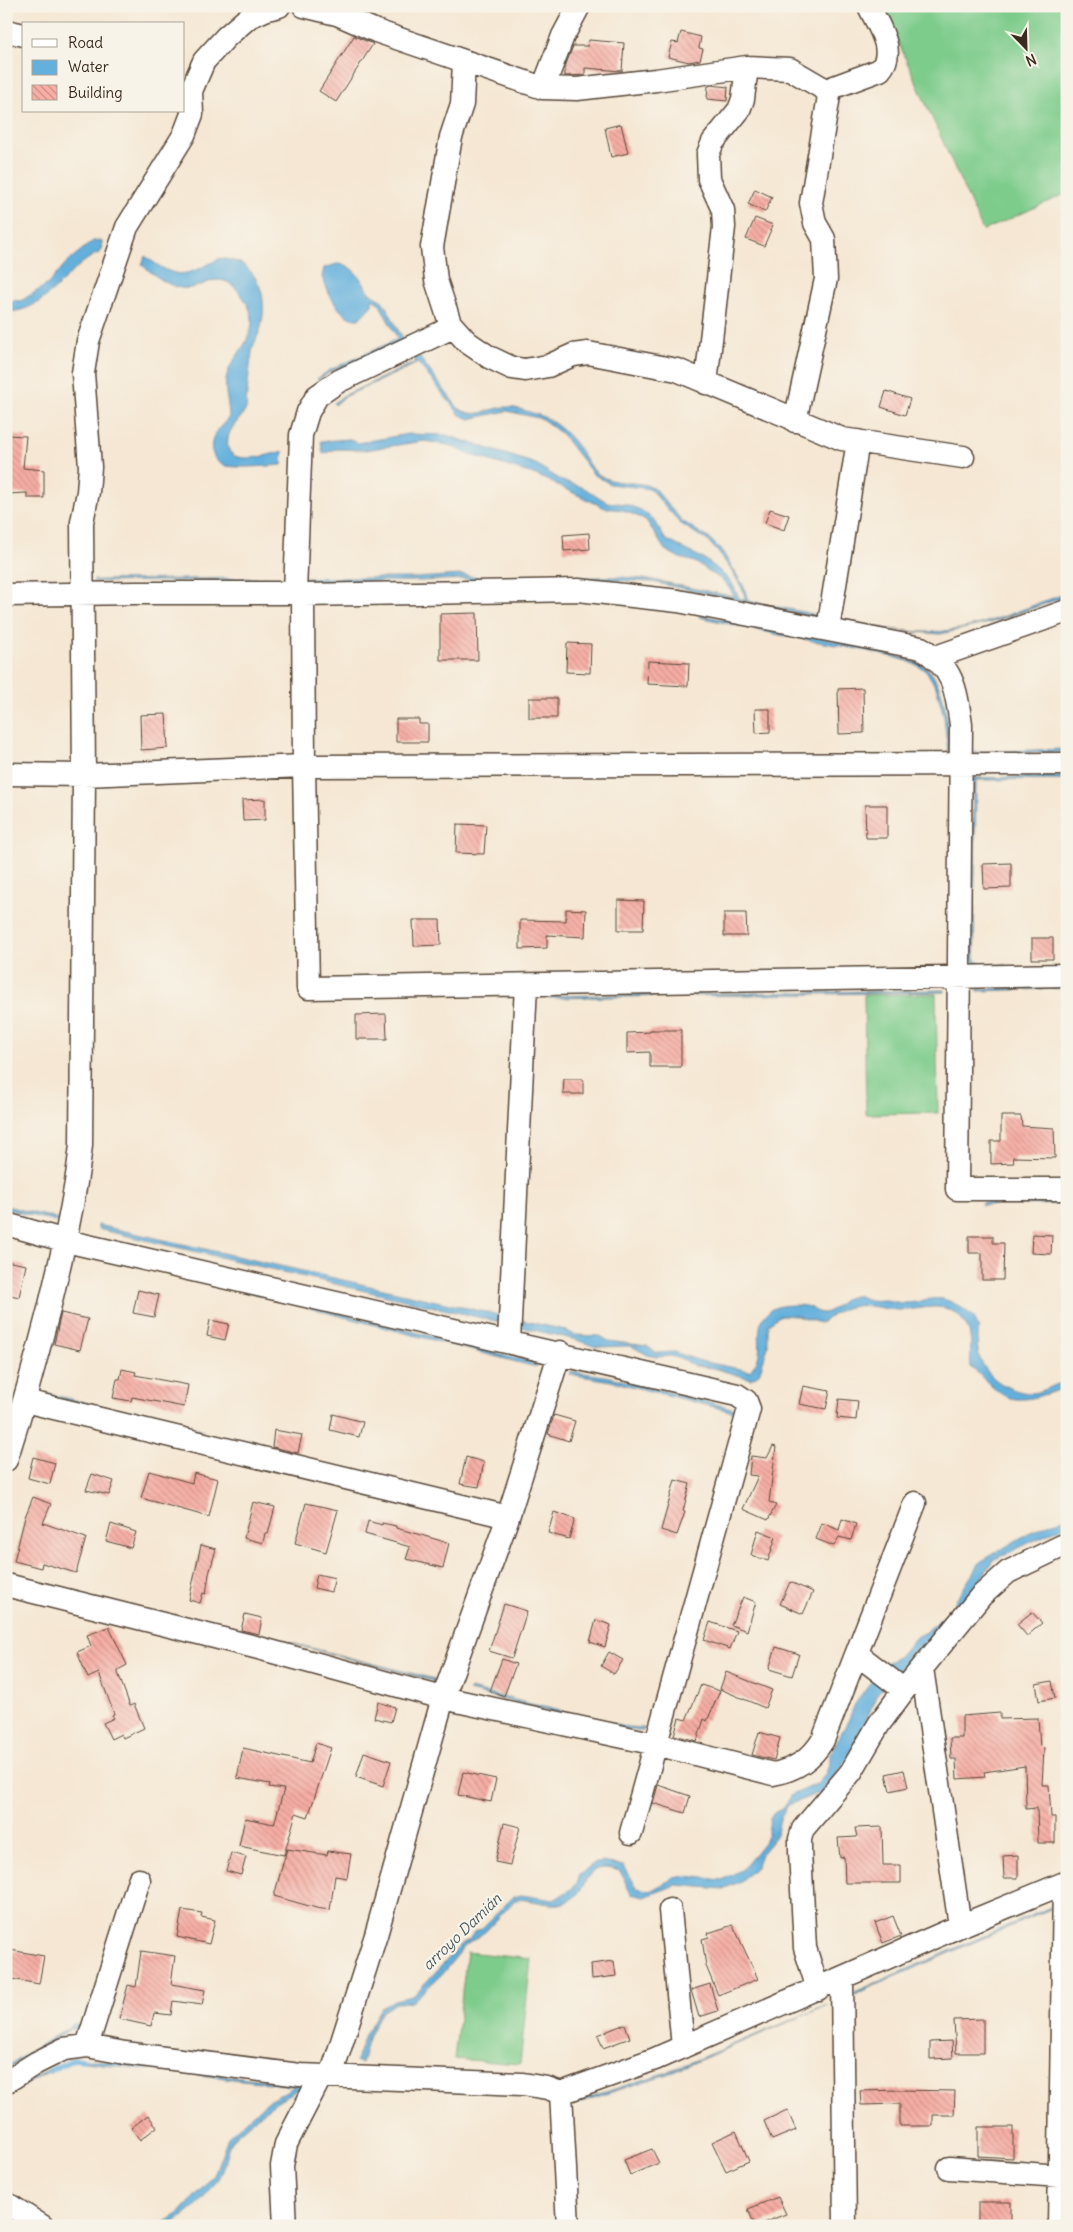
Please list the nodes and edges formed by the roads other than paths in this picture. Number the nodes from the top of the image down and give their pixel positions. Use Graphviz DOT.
graph roads {
  1 [pos="279,6"];
  2 [pos="304,6"];
  3 [pos="579,6"];
  4 [pos="869,6"];
  5 [pos="6,31"];
  6 [pos="22,35"];
  7 [pos="464,61"];
  8 [pos="748,67"];
  9 [pos="188,88"];
  10 [pos="542,88"];
  11 [pos="830,90"];
  12 [pos="452,328"];
  13 [pos="706,383"];
  14 [pos="796,421"];
  15 [pos="858,441"];
  16 [pos="963,457"];
  17 [pos="82,593"];
  18 [pos="299,594"];
  19 [pos="6,595"];
  20 [pos="1067,611"];
  21 [pos="828,629"];
  22 [pos="936,656"];
  23 [pos="1067,764"];
  24 [pos="962,765"];
  25 [pos="304,766"];
  26 [pos="6,774"];
  27 [pos="84,774"];
  28 [pos="1067,975"];
  29 [pos="960,977"];
  30 [pos="526,984"];
  31 [pos="1067,1189"];
  32 [pos="6,1224"];
  33 [pos="66,1241"];
  34 [pos="509,1341"];
  35 [pos="560,1352"];
  36 [pos="25,1401"];
  37 [pos="6,1460"];
  38 [pos="916,1503"];
  39 [pos="508,1517"];
  40 [pos="1067,1546"];
  41 [pos="6,1585"];
  42 [pos="856,1654"];
  43 [pos="922,1668"];
  44 [pos="904,1690"];
  45 [pos="443,1698"];
  46 [pos="656,1744"];
  47 [pos="632,1833"];
  48 [pos="139,1880"];
  49 [pos="1065,1883"];
  50 [pos="670,1910"];
  51 [pos="960,1926"];
  52 [pos="842,1978"];
  53 [pos="818,1989"];
  54 [pos="87,2046"];
  55 [pos="683,2047"];
  56 [pos="326,2076"];
  57 [pos="6,2082"];
  58 [pos="561,2093"];
  59 [pos="949,2168"];
  60 [pos="1060,2176"];
  61 [pos="6,2202"];
  62 [pos="42,2226"];
  63 [pos="285,2226"];
  64 [pos="568,2226"];
  65 [pos="845,2226"];
  66 [pos="1059,2226"];
  1 -- 9 [label="street"];
  2 -- 7 [label="street"];
  3 -- 10 [label="street"];
  4 -- 11 [label="street"];
  5 -- 6 [label="street"];
  7 -- 10 [label="street"];
  7 -- 12 [label="street"];
  8 -- 10 [label="street"];
  8 -- 11 [label="street"];
  8 -- 13 [label="street"];
  9 -- 17 [label="street"];
  11 -- 14 [label="street"];
  12 -- 13 [label="street"];
  12 -- 18 [label="street"];
  13 -- 14 [label="street"];
  14 -- 15 [label="street"];
  15 -- 16 [label="street"];
  15 -- 21 [label="street"];
  17 -- 18 [label="street"];
  17 -- 19 [label="street"];
  17 -- 27 [label="street"];
  18 -- 21 [label="street"];
  18 -- 25 [label="street"];
  20 -- 22 [label="street"];
  21 -- 22 [label="street"];
  22 -- 24 [label="street"];
  23 -- 24 [label="street"];
  24 -- 25 [label="street"];
  24 -- 29 [label="street"];
  25 -- 27 [label="street"];
  25 -- 30 [label="street"];
  26 -- 27 [label="street"];
  27 -- 33 [label="street"];
  28 -- 29 [label="street"];
  29 -- 30 [label="street"];
  29 -- 31 [label="street"];
  30 -- 34 [label="street"];
  32 -- 33 [label="street"];
  33 -- 34 [label="street"];
  33 -- 36 [label="street"];
  34 -- 35 [label="street"];
  35 -- 39 [label="street"];
  35 -- 46 [label="street"];
  36 -- 37 [label="street"];
  36 -- 39 [label="street"];
  38 -- 42 [label="street"];
  39 -- 45 [label="street"];
  40 -- 43 [label="street"];
  41 -- 45 [label="street"];
  42 -- 44 [label="street"];
  42 -- 46 [label="street"];
  43 -- 44 [label="street"];
  43 -- 51 [label="street"];
  44 -- 53 [label="street"];
  45 -- 46 [label="street"];
  45 -- 56 [label="street"];
  46 -- 47 [label="street"];
  48 -- 54 [label="street"];
  49 -- 51 [label="street"];
  49 -- 60 [label="street"];
  50 -- 55 [label="street"];
  51 -- 52 [label="street"];
  52 -- 53 [label="street"];
  52 -- 65 [label="street"];
  53 -- 55 [label="street"];
  54 -- 56 [label="street"];
  54 -- 57 [label="street"];
  55 -- 58 [label="street"];
  56 -- 58 [label="street"];
  56 -- 63 [label="street"];
  58 -- 64 [label="street"];
  59 -- 60 [label="street"];
  60 -- 66 [label="street"];
  61 -- 62 [label="street"];
}
